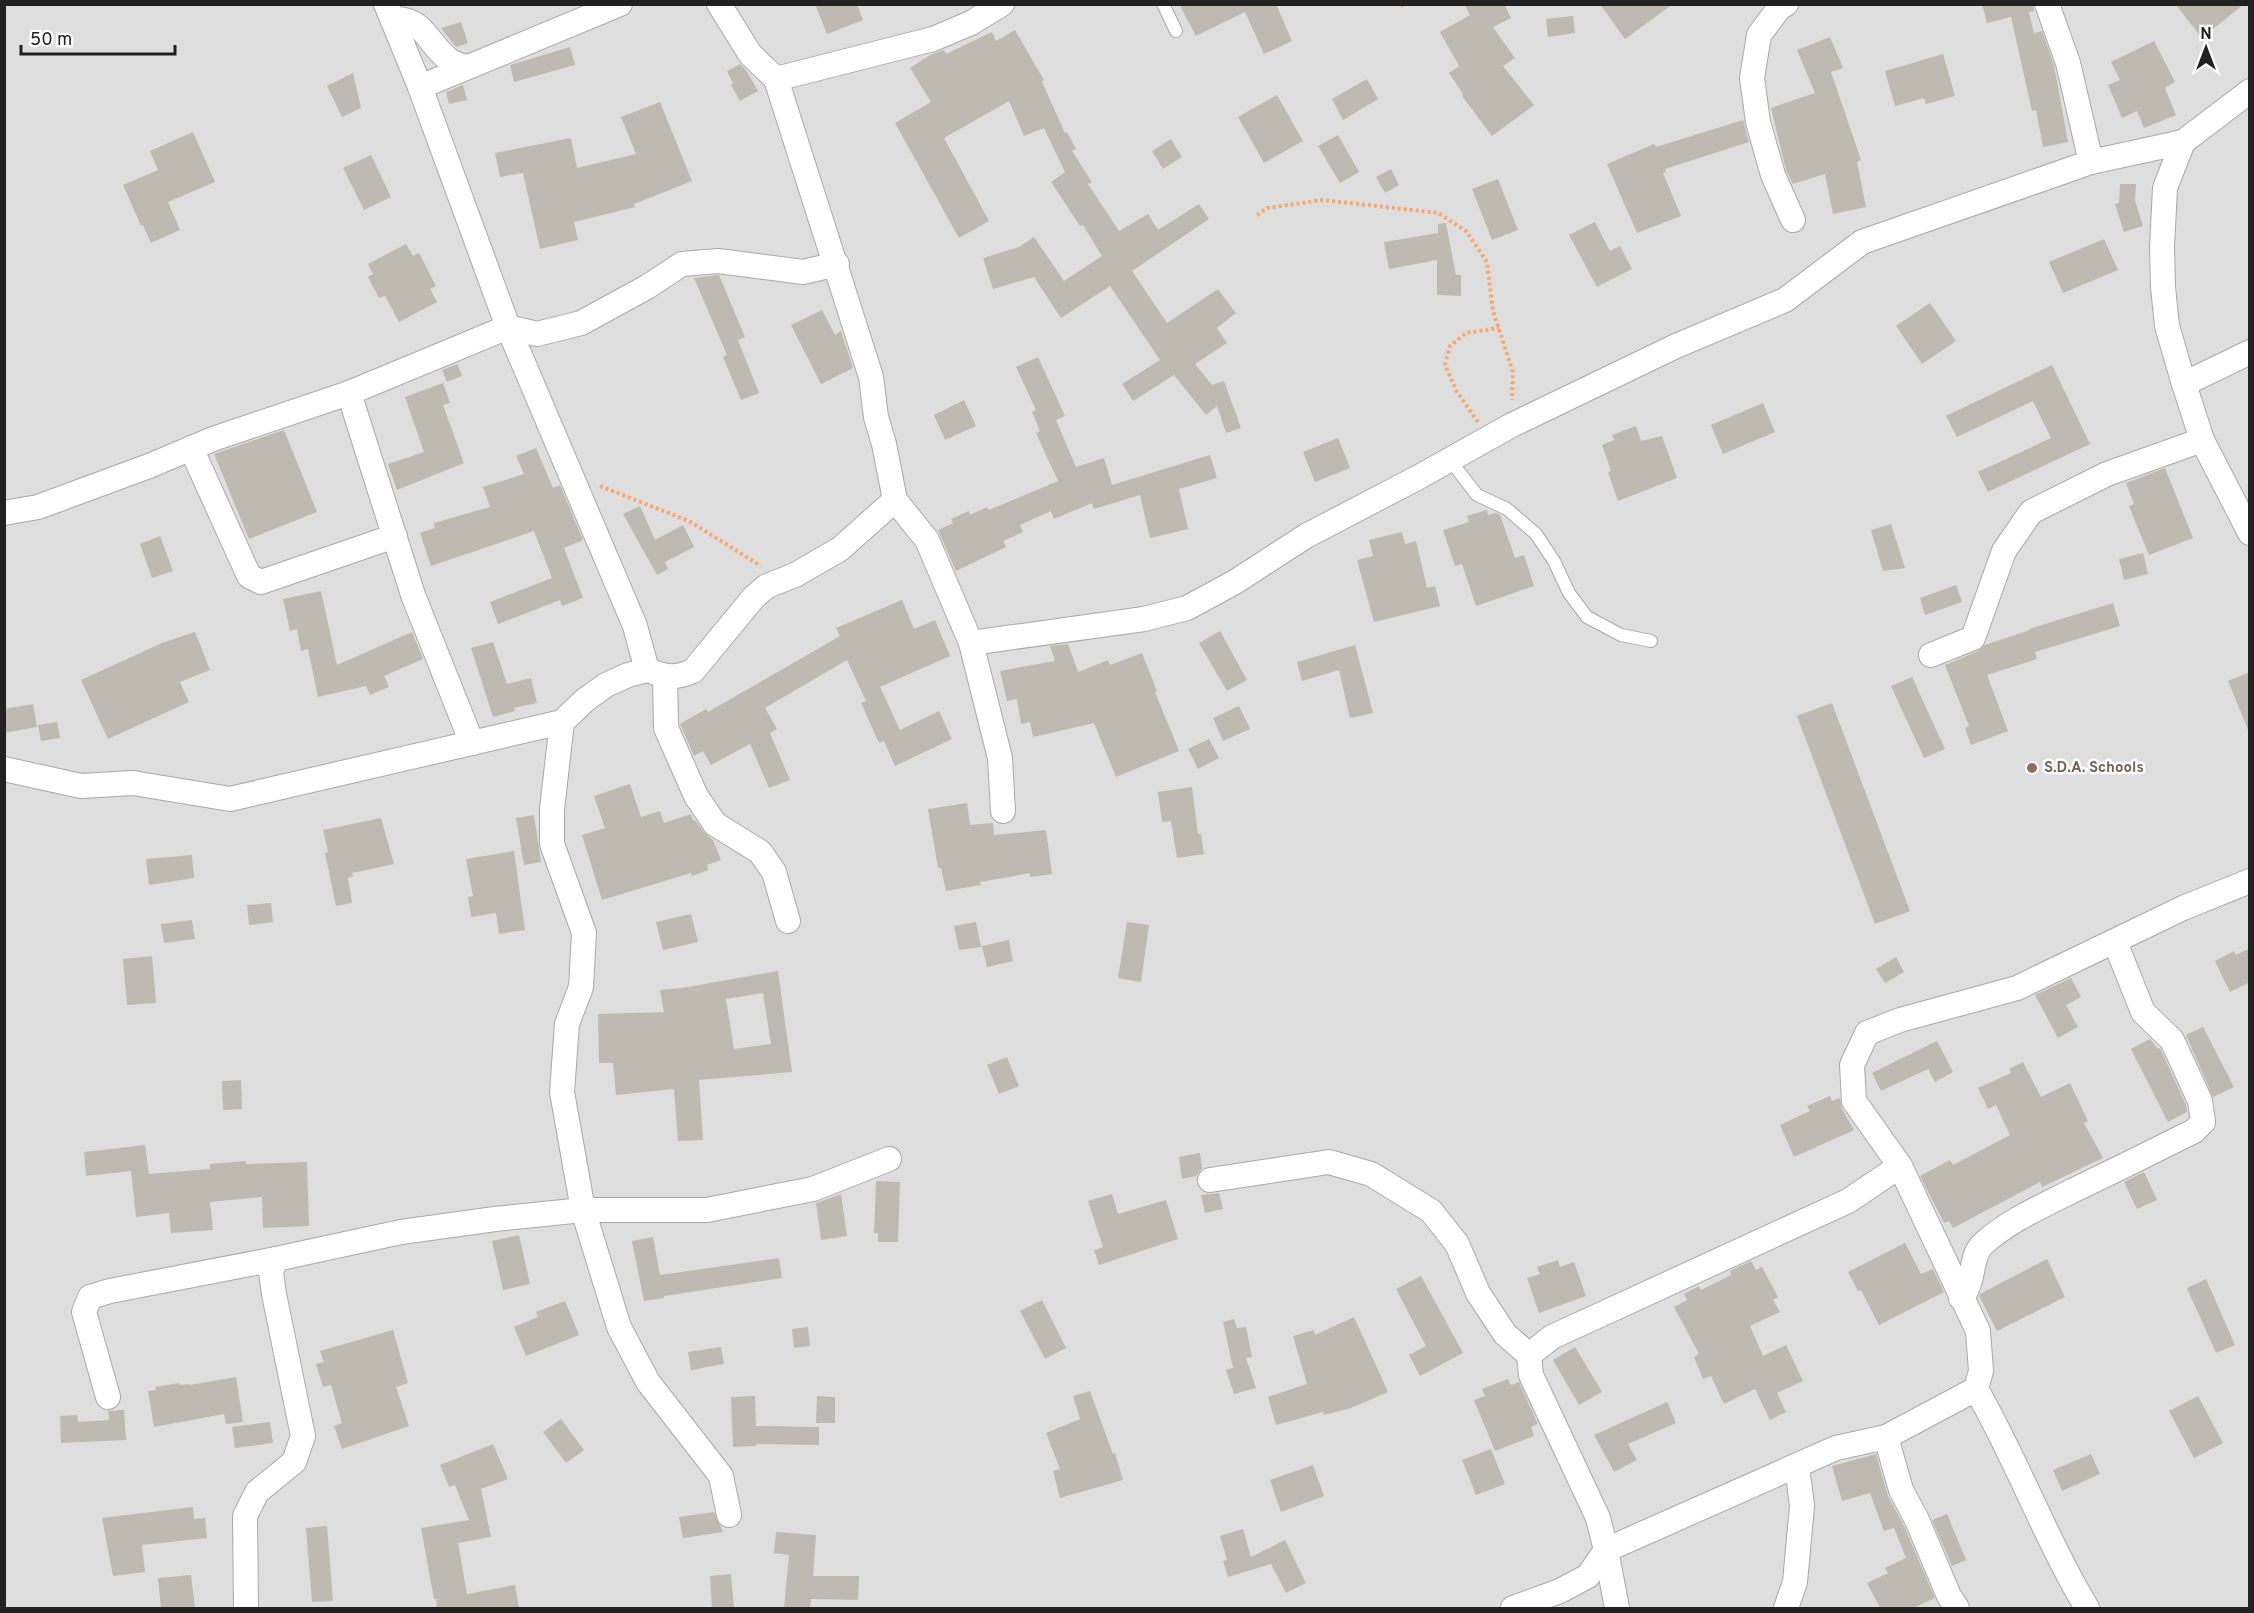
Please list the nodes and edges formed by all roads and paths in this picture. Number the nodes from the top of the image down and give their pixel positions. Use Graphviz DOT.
graph roads {
  1 [pos="620,4"];
  2 [pos="719,4"];
  3 [pos="1002,4"];
  4 [pos="1163,4"];
  5 [pos="1786,4"];
  6 [pos="2047,4"];
  7 [pos="389,12"];
  8 [pos="1176,31"];
  9 [pos="466,67"];
  10 [pos="776,79"];
  11 [pos="420,87"];
  12 [pos="2250,91"];
  13 [pos="2183,142"];
  14 [pos="2091,162"];
  15 [pos="1257,215"];
  16 [pos="1793,220"];
  17 [pos="837,264"];
  18 [pos="508,327"];
  19 [pos="1499,328"];
  20 [pos="2250,352"];
  21 [pos="2184,384"];
  22 [pos="349,393"];
  23 [pos="1512,425"];
  24 [pos="1488,438"];
  25 [pos="2202,440"];
  26 [pos="191,448"];
  27 [pos="1449,459"];
  28 [pos="570,471"];
  29 [pos="895,500"];
  30 [pos="4,513"];
  31 [pos="2250,533"];
  32 [pos="394,536"];
  33 [pos="783,580"];
  34 [pos="1651,641"];
  35 [pos="971,643"];
  36 [pos="1930,655"];
  37 [pos="656,673"];
  38 [pos="562,722"];
  39 [pos="472,743"];
  40 [pos="4,769"];
  41 [pos="1002,811"];
  42 [pos="2250,881"];
  43 [pos="788,921"];
  44 [pos="2115,942"];
  45 [pos="889,1159"];
  46 [pos="1900,1167"];
  47 [pos="1210,1180"];
  48 [pos="583,1210"];
  49 [pos="276,1259"];
  50 [pos="1961,1298"];
  51 [pos="1529,1355"];
  52 [pos="1976,1389"];
  53 [pos="108,1397"];
  54 [pos="1886,1437"];
  55 [pos="1797,1466"];
  56 [pos="729,1515"];
  57 [pos="1606,1550"];
  58 [pos="246,1608"];
  59 [pos="1513,1608"];
  60 [pos="1617,1608"];
  61 [pos="1786,1608"];
  62 [pos="1957,1608"];
  63 [pos="2087,1608"];
  1 -- 9 [label="street"];
  2 -- 10 [label="street"];
  3 -- 10 [label="street"];
  4 -- 8 [label="lane"];
  5 -- 16 [label="street"];
  6 -- 14 [label="street"];
  7 -- 9 [label="street"];
  7 -- 11 [label="street"];
  9 -- 11 [label="street"];
  10 -- 17 [label="street"];
  11 -- 18 [label="street"];
  12 -- 13 [label="street"];
  13 -- 14 [label="street"];
  13 -- 21 [label="street"];
  14 -- 23 [label="street"];
  15 -- 19 [label="path"];
  17 -- 18 [label="street"];
  17 -- 29 [label="street"];
  18 -- 22 [label="street"];
  18 -- 28 [label="street"];
  19 -- 23 [label="path"];
  19 -- 24 [label="path"];
  20 -- 21 [label="street"];
  21 -- 25 [label="street"];
  22 -- 26 [label="street"];
  22 -- 32 [label="street"];
  23 -- 24 [label="street"];
  24 -- 27 [label="street"];
  25 -- 31 [label="street"];
  25 -- 36 [label="street"];
  26 -- 30 [label="street"];
  26 -- 32 [label="street"];
  27 -- 34 [label="lane"];
  27 -- 35 [label="street"];
  28 -- 33 [label="path"];
  28 -- 37 [label="street"];
  29 -- 33 [label="street"];
  29 -- 35 [label="street"];
  32 -- 39 [label="street"];
  33 -- 37 [label="street"];
  35 -- 41 [label="street"];
  37 -- 38 [label="street"];
  37 -- 43 [label="street"];
  38 -- 39 [label="street"];
  38 -- 48 [label="street"];
  39 -- 40 [label="street"];
  42 -- 44 [label="street"];
  44 -- 46 [label="street"];
  44 -- 50 [label="street"];
  45 -- 48 [label="street"];
  46 -- 50 [label="street"];
  46 -- 51 [label="street"];
  47 -- 51 [label="street"];
  48 -- 49 [label="street"];
  48 -- 56 [label="street"];
  49 -- 53 [label="street"];
  49 -- 58 [label="street"];
  50 -- 52 [label="street"];
  51 -- 57 [label="street"];
  52 -- 54 [label="street"];
  52 -- 63 [label="street"];
  54 -- 55 [label="street"];
  54 -- 62 [label="street"];
  55 -- 57 [label="street"];
  55 -- 61 [label="street"];
  57 -- 59 [label="street"];
  57 -- 60 [label="street"];
}
